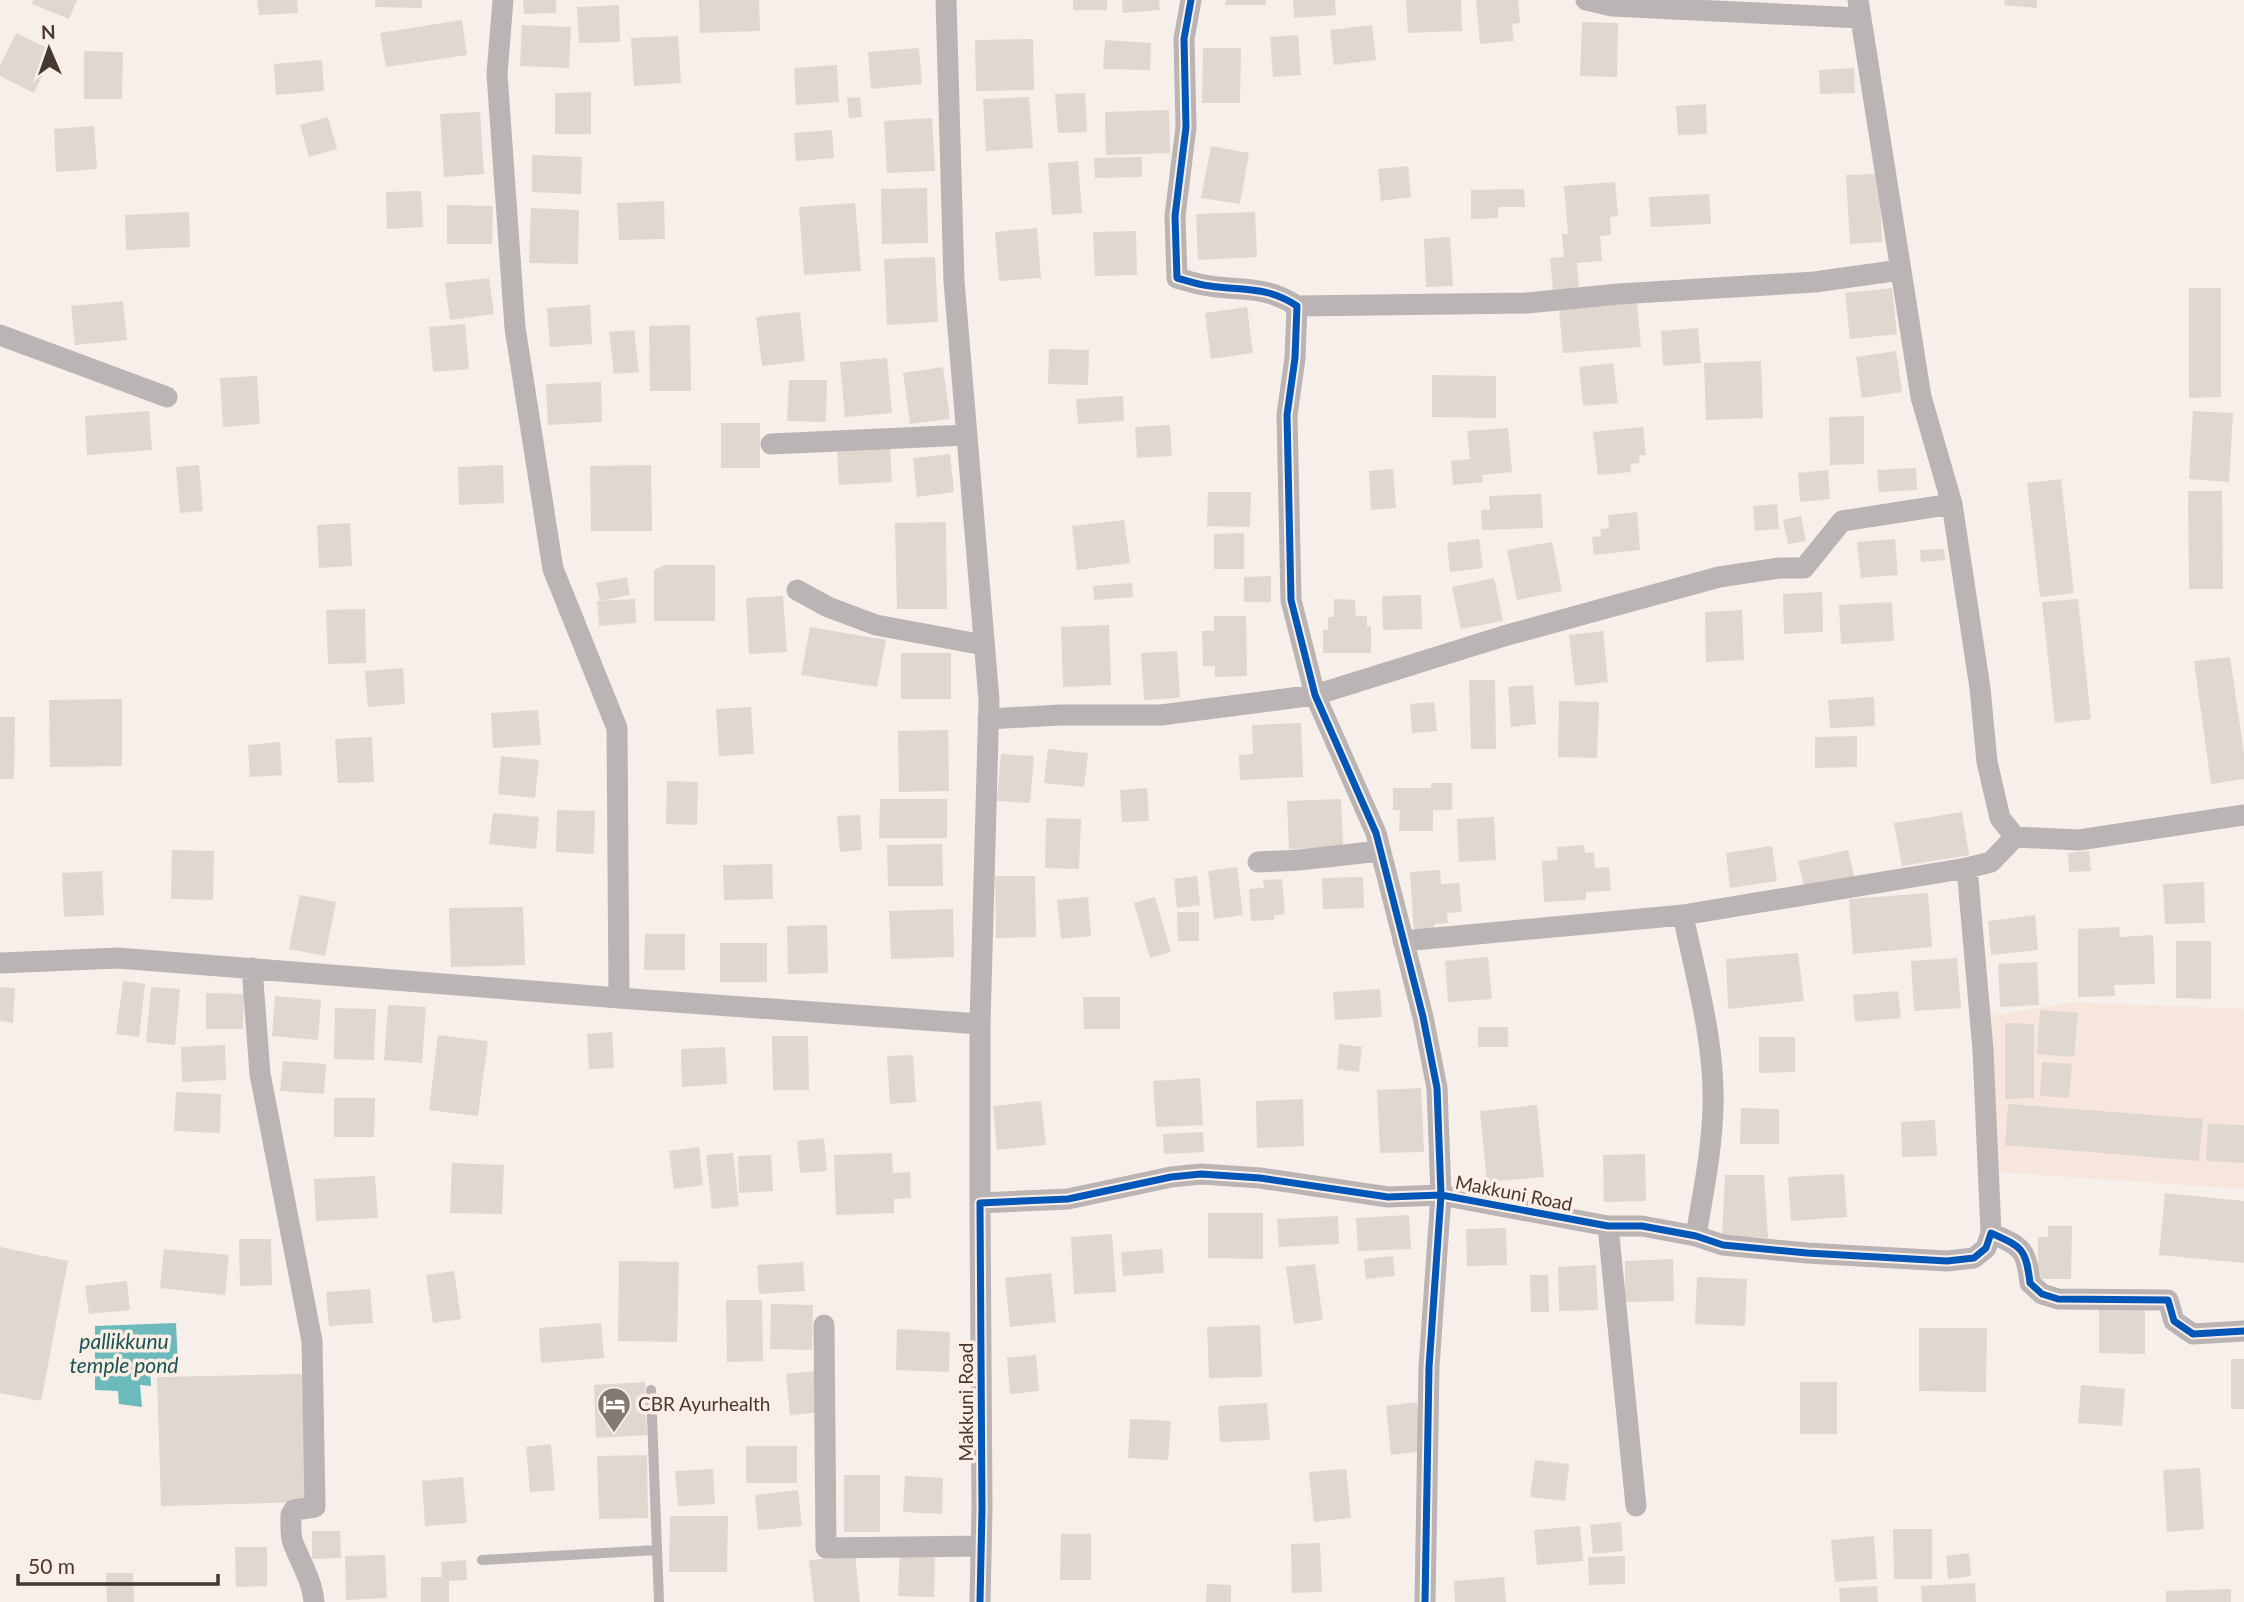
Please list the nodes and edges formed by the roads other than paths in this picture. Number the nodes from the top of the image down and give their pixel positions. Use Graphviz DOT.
graph roads {
  1 [pos="503,0"];
  2 [pos="946,0"];
  3 [pos="1191,0"];
  4 [pos="1586,0"];
  5 [pos="1859,9"];
  6 [pos="1900,270"];
  7 [pos="1297,306"];
  8 [pos="0,335"];
  9 [pos="167,397"];
  10 [pos="967,435"];
  11 [pos="771,444"];
  12 [pos="1952,504"];
  13 [pos="797,590"];
  14 [pos="984,645"];
  15 [pos="1315,695"];
  16 [pos="988,719"];
  17 [pos="2244,815"];
  18 [pos="2015,837"];
  19 [pos="1380,851"];
  20 [pos="1258,862"];
  21 [pos="1967,868"];
  22 [pos="1683,915"];
  23 [pos="1403,941"];
  24 [pos="0,963"];
  25 [pos="252,968"];
  26 [pos="620,998"];
  27 [pos="980,1024"];
  28 [pos="1441,1195"];
  29 [pos="980,1203"];
  30 [pos="1608,1226"];
  31 [pos="1991,1233"];
  32 [pos="1696,1236"];
  33 [pos="824,1325"];
  34 [pos="2244,1331"];
  35 [pos="651,1390"];
  36 [pos="1636,1506"];
  37 [pos="981,1546"];
  38 [pos="657,1550"];
  39 [pos="482,1560"];
  40 [pos="314,1602"];
  41 [pos="659,1602"];
  42 [pos="980,1602"];
  43 [pos="1425,1602"];
  1 -- 26 [label="street"];
  2 -- 10 [label="street"];
  3 -- 7 [label="street"];
  4 -- 5 [label="street"];
  5 -- 6 [label="street"];
  6 -- 7 [label="street"];
  6 -- 12 [label="street"];
  7 -- 15 [label="street"];
  8 -- 9 [label="street"];
  10 -- 11 [label="street"];
  10 -- 14 [label="street"];
  12 -- 15 [label="street"];
  12 -- 18 [label="street"];
  13 -- 14 [label="street"];
  14 -- 16 [label="street"];
  15 -- 16 [label="street"];
  15 -- 19 [label="street"];
  16 -- 27 [label="street"];
  17 -- 18 [label="street"];
  18 -- 21 [label="street"];
  19 -- 20 [label="street"];
  19 -- 23 [label="street"];
  21 -- 22 [label="street"];
  21 -- 31 [label="street"];
  22 -- 23 [label="street"];
  22 -- 32 [label="street"];
  23 -- 28 [label="street"];
  24 -- 25 [label="street"];
  25 -- 26 [label="street"];
  25 -- 40 [label="street"];
  26 -- 27 [label="street"];
  27 -- 29 [label="street"];
  28 -- 29 [label="street, Makkuni Road"];
  28 -- 30 [label="street, Makkuni Road"];
  28 -- 43 [label="street"];
  29 -- 37 [label="street, Makkuni Road"];
  30 -- 32 [label="street, Makkuni Road"];
  30 -- 36 [label="street"];
  31 -- 32 [label="street, Makkuni Road"];
  31 -- 34 [label="street"];
  33 -- 37 [label="street"];
  35 -- 38 [label="lane"];
  37 -- 42 [label="street, Makkuni Road"];
  38 -- 39 [label="lane"];
  38 -- 41 [label="lane"];
}
